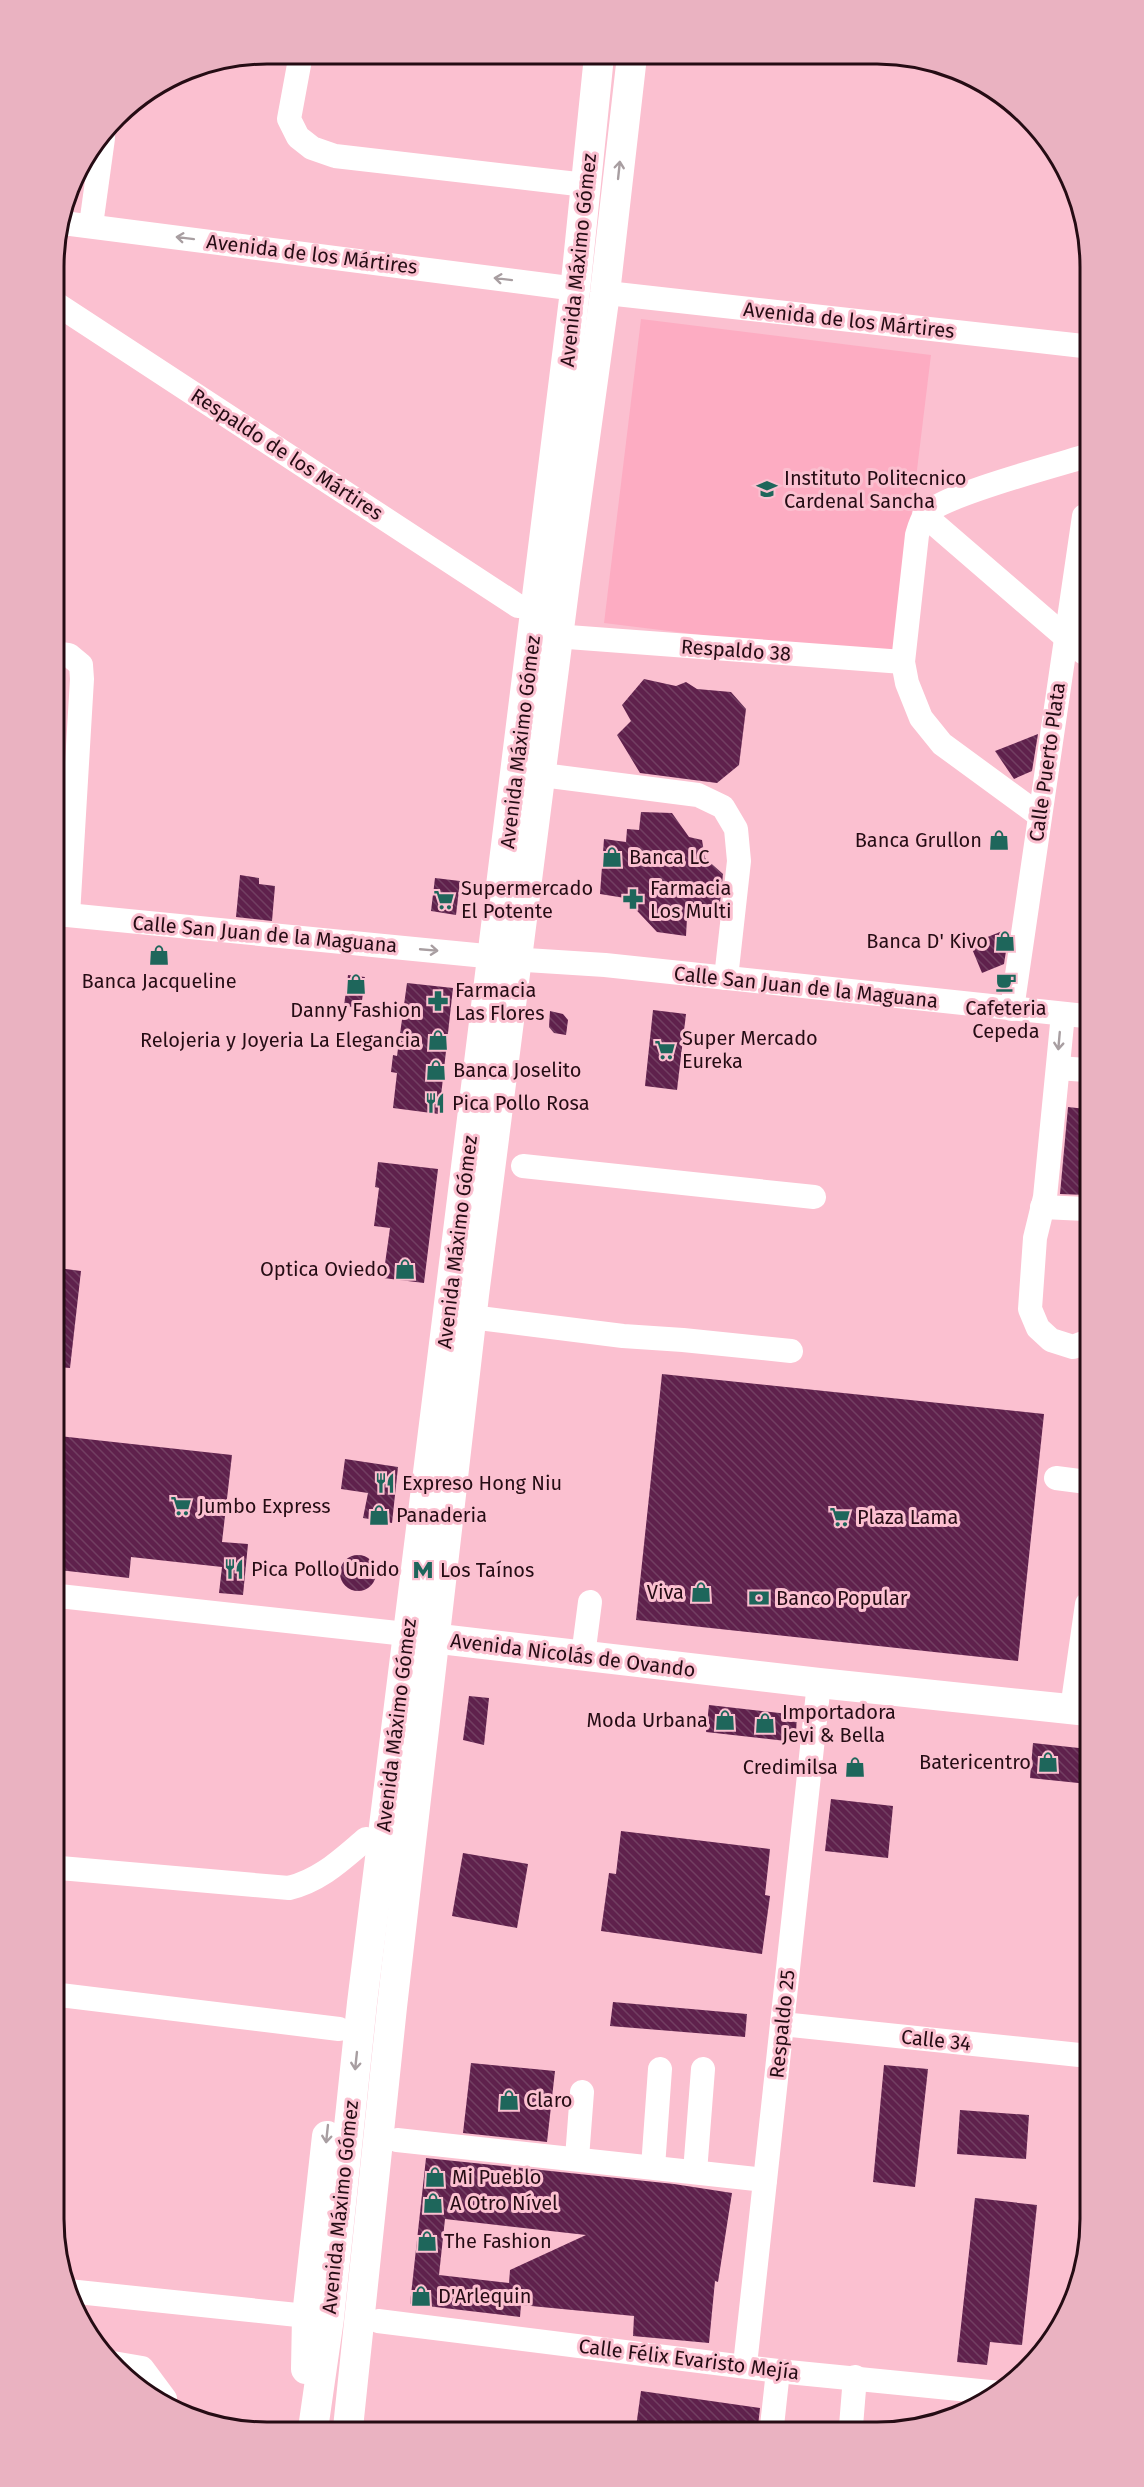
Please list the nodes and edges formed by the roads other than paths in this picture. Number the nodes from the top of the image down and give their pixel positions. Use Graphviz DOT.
graph roads {
  1 [pos="299,64"];
  2 [pos="598,64"];
  3 [pos="631,64"];
  4 [pos="101,152"];
  5 [pos="585,194"];
  6 [pos="615,202"];
  7 [pos="69,223"];
  8 [pos="91,225"];
  9 [pos="561,287"];
  10 [pos="616,294"];
  11 [pos="65,310"];
  12 [pos="1080,346"];
  13 [pos="1080,458"];
  14 [pos="924,515"];
  15 [pos="1080,543"];
  16 [pos="553,580"];
  17 [pos="518,606"];
  18 [pos="568,637"];
  19 [pos="1065,638"];
  20 [pos="1080,650"];
  21 [pos="65,654"];
  22 [pos="903,662"];
  23 [pos="550,776"];
  24 [pos="1039,815"];
  25 [pos="65,894"];
  26 [pos="65,915"];
  27 [pos="474,954"];
  28 [pos="526,960"];
  29 [pos="726,978"];
  30 [pos="1012,1009"];
  31 [pos="1074,1015"];
  32 [pos="1058,1068"];
  33 [pos="1080,1070"];
  34 [pos="523,1166"];
  35 [pos="813,1197"];
  36 [pos="1042,1207"];
  37 [pos="1080,1209"];
  38 [pos="487,1319"];
  39 [pos="1079,1345"];
  40 [pos="791,1351"];
  41 [pos="1056,1478"];
  42 [pos="1079,1481"];
  43 [pos="64,1597"];
  44 [pos="590,1602"];
  45 [pos="396,1633"];
  46 [pos="451,1641"];
  47 [pos="583,1656"];
  48 [pos="819,1683"];
  49 [pos="1080,1710"];
  50 [pos="366,1839"];
  51 [pos="64,1868"];
  52 [pos="64,1996"];
  53 [pos="782,2024"];
  54 [pos="339,2029"];
  55 [pos="1079,2055"];
  56 [pos="660,2069"];
  57 [pos="703,2069"];
  58 [pos="582,2092"];
  59 [pos="398,2140"];
  60 [pos="577,2158"];
  61 [pos="653,2167"];
  62 [pos="695,2172"];
  63 [pos="765,2180"];
  64 [pos="78,2292"];
  65 [pos="307,2316"];
  66 [pos="378,2321"];
  67 [pos="127,2365"];
  68 [pos="745,2365"];
  69 [pos="778,2371"];
  70 [pos="855,2377"];
  71 [pos="158,2390"];
  72 [pos="984,2391"];
  73 [pos="305,2422"];
  74 [pos="314,2422"];
  75 [pos="349,2422"];
  76 [pos="362,2422"];
  77 [pos="772,2422"];
  78 [pos="851,2422"];
  1 -- 5 [label="street"];
  2 -- 5 [label="main road, Avenida Máximo Gómez"];
  6 -- 3 [label="main road, Avenida Máximo Gómez, one-way"];
  4 -- 8 [label="street"];
  5 -- 9 [label="main road"];
  5 -- 16 [label="main road, Avenida Máximo Gómez"];
  6 -- 10 [label="main road"];
  6 -- 16 [label="main road, Avenida Máximo Gómez"];
  7 -- 8 [label="street, Avenida de los Mártires"];
  9 -- 8 [label="street, Avenida de los Mártires, one-way"];
  9 -- 17 [label="main road"];
  10 -- 12 [label="street, Avenida de los Mártires"];
  10 -- 18 [label="main road"];
  11 -- 17 [label="street, Respaldo de los Mártires"];
  13 -- 14 [label="street"];
  14 -- 19 [label="street"];
  14 -- 22 [label="street"];
  15 -- 19 [label="street, Calle Puerto Plata"];
  16 -- 74 [label="main road, Avenida Máximo Gómez, one-way"];
  16 -- 75 [label="main road, Avenida Máximo Gómez"];
  17 -- 27 [label="main road"];
  18 -- 22 [label="street, Respaldo 38"];
  18 -- 23 [label="main road"];
  19 -- 20 [label="street"];
  19 -- 24 [label="street, Calle Puerto Plata"];
  21 -- 25 [label="street"];
  22 -- 24 [label="street"];
  23 -- 28 [label="main road"];
  23 -- 29 [label="street"];
  24 -- 30 [label="street, Calle Puerto Plata"];
  26 -- 27 [label="street, Calle San Juan de la Maguana, one-way"];
  27 -- 28 [label="street, Calle San Juan de la Maguana"];
  27 -- 45 [label="main road"];
  28 -- 29 [label="street, Calle San Juan de la Maguana"];
  28 -- 38 [label="main road"];
  29 -- 30 [label="street, Calle San Juan de la Maguana"];
  30 -- 31 [label="street, Calle San Juan de la Maguana"];
  31 -- 32 [label="street, one-way"];
  32 -- 33 [label="street"];
  32 -- 36 [label="street"];
  34 -- 35 [label="street"];
  36 -- 37 [label="street"];
  36 -- 39 [label="street"];
  38 -- 40 [label="street"];
  38 -- 46 [label="main road"];
  41 -- 42 [label="street"];
  43 -- 45 [label="street, Avenida Nicolás de Ovando"];
  44 -- 47 [label="street"];
  45 -- 46 [label="main road, Avenida Nicolás de Ovando"];
  45 -- 50 [label="main road"];
  46 -- 47 [label="main road, Avenida Nicolás de Ovando"];
  46 -- 59 [label="main road"];
  47 -- 48 [label="main road, Avenida Nicolás de Ovando"];
  48 -- 49 [label="main road, Avenida Nicolás de Ovando"];
  48 -- 53 [label="street, Respaldo 25"];
  50 -- 51 [label="street"];
  50 -- 54 [label="main road"];
  52 -- 54 [label="street"];
  53 -- 55 [label="street, Calle 34"];
  53 -- 63 [label="street, Respaldo 25"];
  54 -- 65 [label="main road, one-way"];
  56 -- 61 [label="street"];
  57 -- 62 [label="street"];
  58 -- 60 [label="street"];
  59 -- 60 [label="street"];
  59 -- 66 [label="main road"];
  60 -- 61 [label="street"];
  61 -- 62 [label="street"];
  62 -- 63 [label="street"];
  63 -- 68 [label="street, Respaldo 25"];
  64 -- 65 [label="street"];
  65 -- 73 [label="main road"];
  66 -- 68 [label="street, Calle Félix Evaristo Mejía"];
  66 -- 76 [label="main road"];
  67 -- 71 [label="street"];
  68 -- 69 [label="street, Calle Félix Evaristo Mejía"];
  69 -- 70 [label="street, Calle Félix Evaristo Mejía"];
  69 -- 77 [label="street"];
  70 -- 72 [label="street, Calle Félix Evaristo Mejía"];
  70 -- 78 [label="street"];
}
